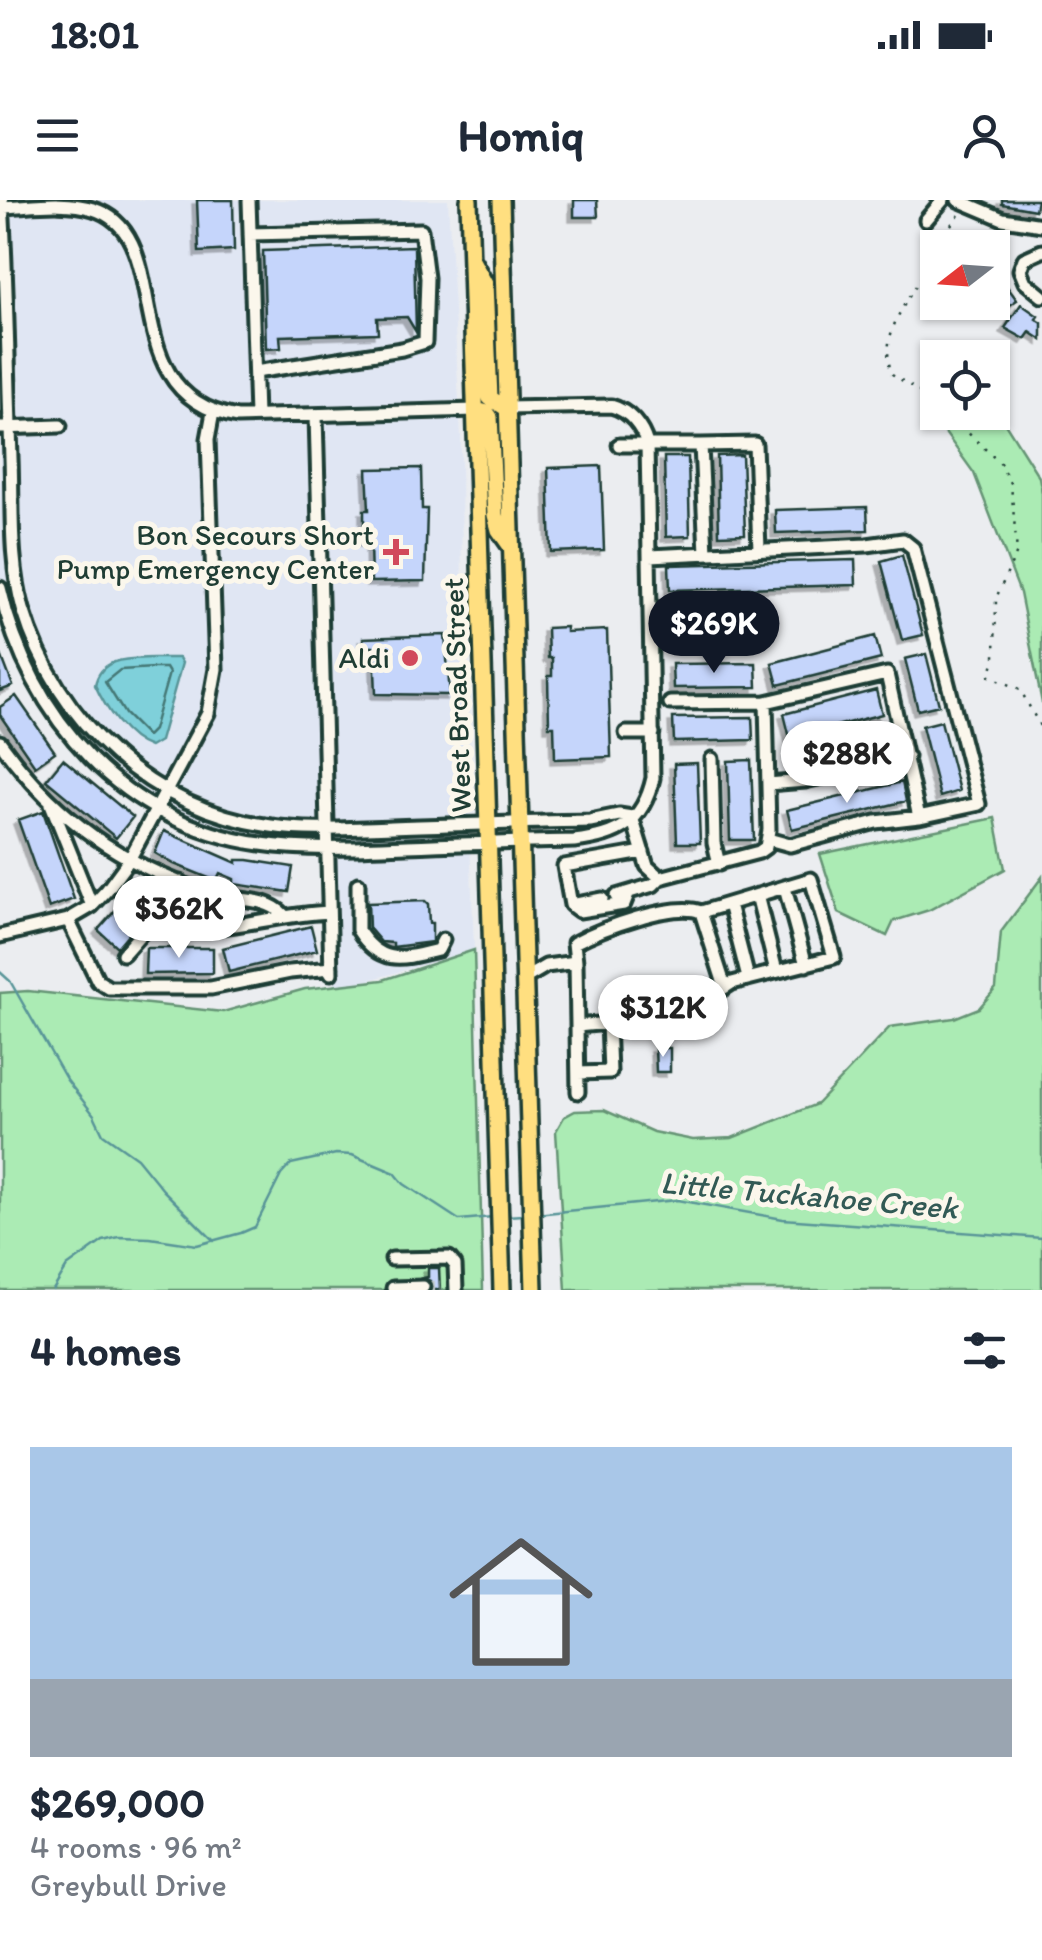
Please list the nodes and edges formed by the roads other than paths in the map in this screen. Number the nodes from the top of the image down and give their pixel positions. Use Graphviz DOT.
graph roads {
  1 [pos="249,200"];
  2 [pos="470,200"];
  3 [pos="500,200"];
  4 [pos="943,200"];
  5 [pos="962,203"];
  6 [pos="2,205"];
  7 [pos="926,220"];
  8 [pos="1041,225"];
  9 [pos="250,234"];
  10 [pos="1042,251"];
  11 [pos="471,258"];
  12 [pos="1042,296"];
  13 [pos="255,372"];
  14 [pos="506,408"];
  15 [pos="476,410"];
  16 [pos="213,412"];
  17 [pos="316,415"];
  18 [pos="256,416"];
  19 [pos="60,426"];
  20 [pos="5,428"];
  21 [pos="647,444"];
  22 [pos="701,444"];
  23 [pos="619,445"];
  24 [pos="511,547"];
  25 [pos="759,550"];
  26 [pos="706,553"];
  27 [pos="650,556"];
  28 [pos="0,588"];
  29 [pos="766,702"];
  30 [pos="670,703"];
  31 [pos="653,732"];
  32 [pos="626,733"];
  33 [pos="0,742"];
  34 [pos="906,758"];
  35 [pos="712,760"];
  36 [pos="868,766"];
  37 [pos="805,782"];
  38 [pos="768,784"];
  39 [pos="166,791"];
  40 [pos="50,801"];
  41 [pos="156,808"];
  42 [pos="632,817"];
  43 [pos="919,818"];
  44 [pos="519,823"];
  45 [pos="488,824"];
  46 [pos="327,829"];
  47 [pos="768,839"];
  48 [pos="520,842"];
  49 [pos="489,843"];
  50 [pos="328,848"];
  51 [pos="643,852"];
  52 [pos="129,860"];
  53 [pos="719,864"];
  54 [pos="660,878"];
  55 [pos="180,882"];
  56 [pos="358,884"];
  57 [pos="785,888"];
  58 [pos="757,895"];
  59 [pos="602,899"];
  60 [pos="729,904"];
  61 [pos="571,905"];
  62 [pos="92,906"];
  63 [pos="329,912"];
  64 [pos="702,912"];
  65 [pos="284,915"];
  66 [pos="68,920"];
  67 [pos="147,927"];
  68 [pos="0,936"];
  69 [pos="443,940"];
  70 [pos="123,954"];
  71 [pos="576,962"];
  72 [pos="806,964"];
  73 [pos="776,972"];
  74 [pos="748,978"];
  75 [pos="524,979"];
  76 [pos="725,987"];
  77 [pos="608,1023"];
  78 [pos="577,1026"];
  79 [pos="578,1073"];
  80 [pos="578,1092"];
  81 [pos="392,1259"];
  82 [pos="440,1286"];
  83 [pos="423,1287"];
  84 [pos="393,1288"];
  85 [pos="456,1288"];
  86 [pos="502,1290"];
  87 [pos="534,1290"];
  1 -- 9 [label="street"];
  2 -- 11 [label="main road, West Broad Street"];
  3 -- 14 [label="main road, West Broad Street"];
  4 -- 7 [label="street"];
  5 -- 8 [label="street"];
  6 -- 16 [label="street"];
  6 -- 20 [label="street"];
  8 -- 10 [label="street"];
  9 -- 13 [label="street"];
  9 -- 13 [label="street"];
  10 -- 12 [label="street"];
  11 -- 14 [label="main road"];
  11 -- 15 [label="main road, West Broad Street"];
  13 -- 18 [label="street"];
  14 -- 21 [label="street"];
  14 -- 24 [label="main road, West Broad Street"];
  15 -- 17 [label="street"];
  15 -- 24 [label="main road"];
  15 -- 45 [label="main road, West Broad Street"];
  16 -- 18 [label="street"];
  16 -- 39 [label="street"];
  17 -- 18 [label="street"];
  17 -- 46 [label="street"];
  19 -- 20 [label="street"];
  20 -- 39 [label="street"];
  21 -- 22 [label="street"];
  21 -- 23 [label="street"];
  21 -- 27 [label="street"];
  22 -- 25 [label="street"];
  22 -- 26 [label="street"];
  24 -- 44 [label="main road, West Broad Street"];
  25 -- 26 [label="street"];
  25 -- 43 [label="street"];
  26 -- 27 [label="street"];
  27 -- 31 [label="street"];
  28 -- 41 [label="street"];
  29 -- 30 [label="street"];
  29 -- 34 [label="street"];
  29 -- 38 [label="street"];
  31 -- 32 [label="street"];
  31 -- 42 [label="street"];
  33 -- 40 [label="street"];
  34 -- 36 [label="street"];
  34 -- 43 [label="street"];
  35 -- 53 [label="street"];
  36 -- 37 [label="street"];
  36 -- 37 [label="street"];
  37 -- 38 [label="street"];
  38 -- 47 [label="street"];
  39 -- 41 [label="street"];
  39 -- 46 [label="street"];
  40 -- 52 [label="street"];
  40 -- 62 [label="street"];
  41 -- 50 [label="street"];
  41 -- 52 [label="street"];
  42 -- 44 [label="street"];
  42 -- 48 [label="street"];
  42 -- 51 [label="street"];
  43 -- 47 [label="street"];
  44 -- 45 [label="street"];
  44 -- 48 [label="main road, West Broad Street"];
  45 -- 46 [label="street"];
  45 -- 49 [label="main road, West Broad Street"];
  46 -- 50 [label="street"];
  47 -- 53 [label="street"];
  48 -- 49 [label="street"];
  48 -- 75 [label="main road, West Broad Street"];
  49 -- 50 [label="street"];
  49 -- 86 [label="main road, West Broad Street"];
  50 -- 63 [label="street"];
  51 -- 54 [label="street"];
  51 -- 61 [label="street"];
  52 -- 55 [label="street"];
  52 -- 62 [label="street"];
  53 -- 54 [label="street"];
  54 -- 61 [label="street"];
  55 -- 65 [label="street"];
  55 -- 67 [label="street"];
  56 -- 69 [label="street"];
  57 -- 58 [label="street"];
  57 -- 72 [label="street"];
  57 -- 72 [label="street"];
  58 -- 60 [label="street"];
  58 -- 73 [label="street"];
  59 -- 61 [label="street"];
  60 -- 64 [label="street"];
  60 -- 74 [label="street"];
  62 -- 66 [label="street"];
  63 -- 65 [label="street"];
  63 -- 66 [label="street"];
  64 -- 71 [label="street"];
  64 -- 76 [label="street"];
  65 -- 67 [label="street"];
  66 -- 68 [label="street"];
  67 -- 70 [label="street"];
  71 -- 75 [label="street"];
  71 -- 78 [label="street"];
  72 -- 73 [label="street"];
  73 -- 74 [label="street"];
  74 -- 76 [label="street"];
  75 -- 87 [label="main road, West Broad Street"];
  76 -- 77 [label="street"];
  77 -- 78 [label="street"];
  77 -- 79 [label="street"];
  78 -- 79 [label="street"];
  79 -- 80 [label="street"];
  81 -- 85 [label="street"];
  82 -- 85 [label="street"];
  83 -- 84 [label="street"];
}
